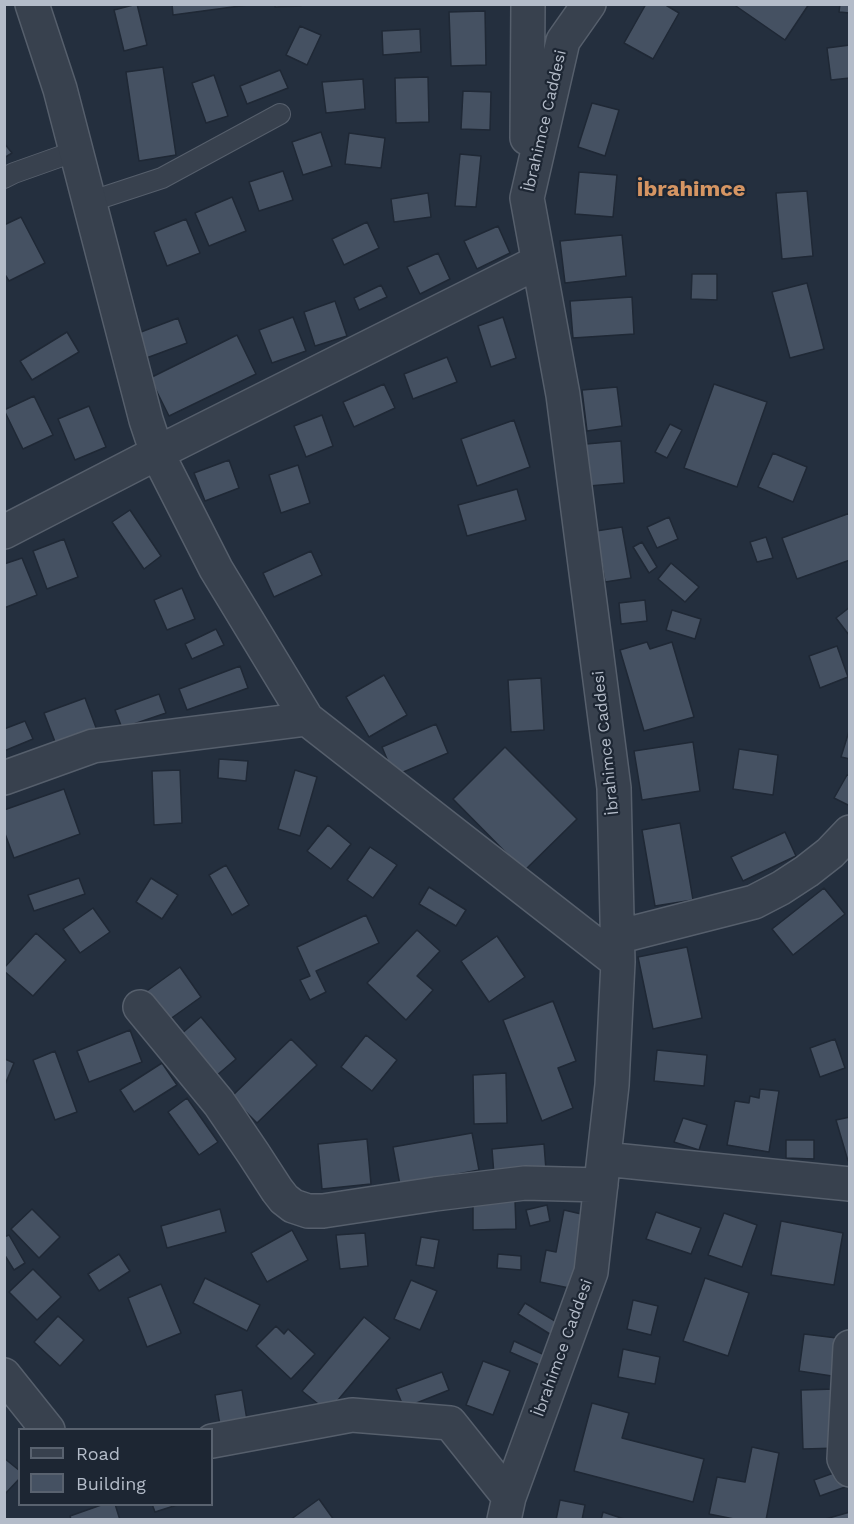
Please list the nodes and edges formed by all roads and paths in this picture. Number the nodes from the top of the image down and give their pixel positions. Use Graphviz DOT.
graph roads {
  1 [pos="32,4"];
  2 [pos="528,4"];
  3 [pos="589,4"];
  4 [pos="280,114"];
  5 [pos="76,151"];
  6 [pos="4,178"];
  7 [pos="527,198"];
  8 [pos="89,202"];
  9 [pos="538,262"];
  10 [pos="157,453"];
  11 [pos="4,532"];
  12 [pos="307,719"];
  13 [pos="4,778"];
  14 [pos="849,832"];
  15 [pos="617,950"];
  16 [pos="140,1007"];
  17 [pos="603,1172"];
  18 [pos="849,1184"];
  19 [pos="849,1347"];
  20 [pos="4,1375"];
  21 [pos="46,1428"];
  22 [pos="213,1441"];
  23 [pos="849,1470"];
  24 [pos="507,1508"];
  1 -- 5 [label="street"];
  2 -- 7 [label="street"];
  3 -- 7 [label="street, İbrahimce Caddesi"];
  4 -- 8 [label="lane"];
  5 -- 6 [label="lane"];
  5 -- 8 [label="street"];
  7 -- 9 [label="street, İbrahimce Caddesi"];
  8 -- 10 [label="street"];
  9 -- 10 [label="street"];
  9 -- 15 [label="street, İbrahimce Caddesi"];
  10 -- 11 [label="street"];
  10 -- 12 [label="street"];
  12 -- 13 [label="street"];
  12 -- 15 [label="street"];
  14 -- 15 [label="street"];
  15 -- 17 [label="street, İbrahimce Caddesi"];
  16 -- 17 [label="street"];
  17 -- 18 [label="street"];
  17 -- 24 [label="street, İbrahimce Caddesi"];
  19 -- 23 [label="street"];
  20 -- 21 [label="street"];
  22 -- 24 [label="street"];
}
